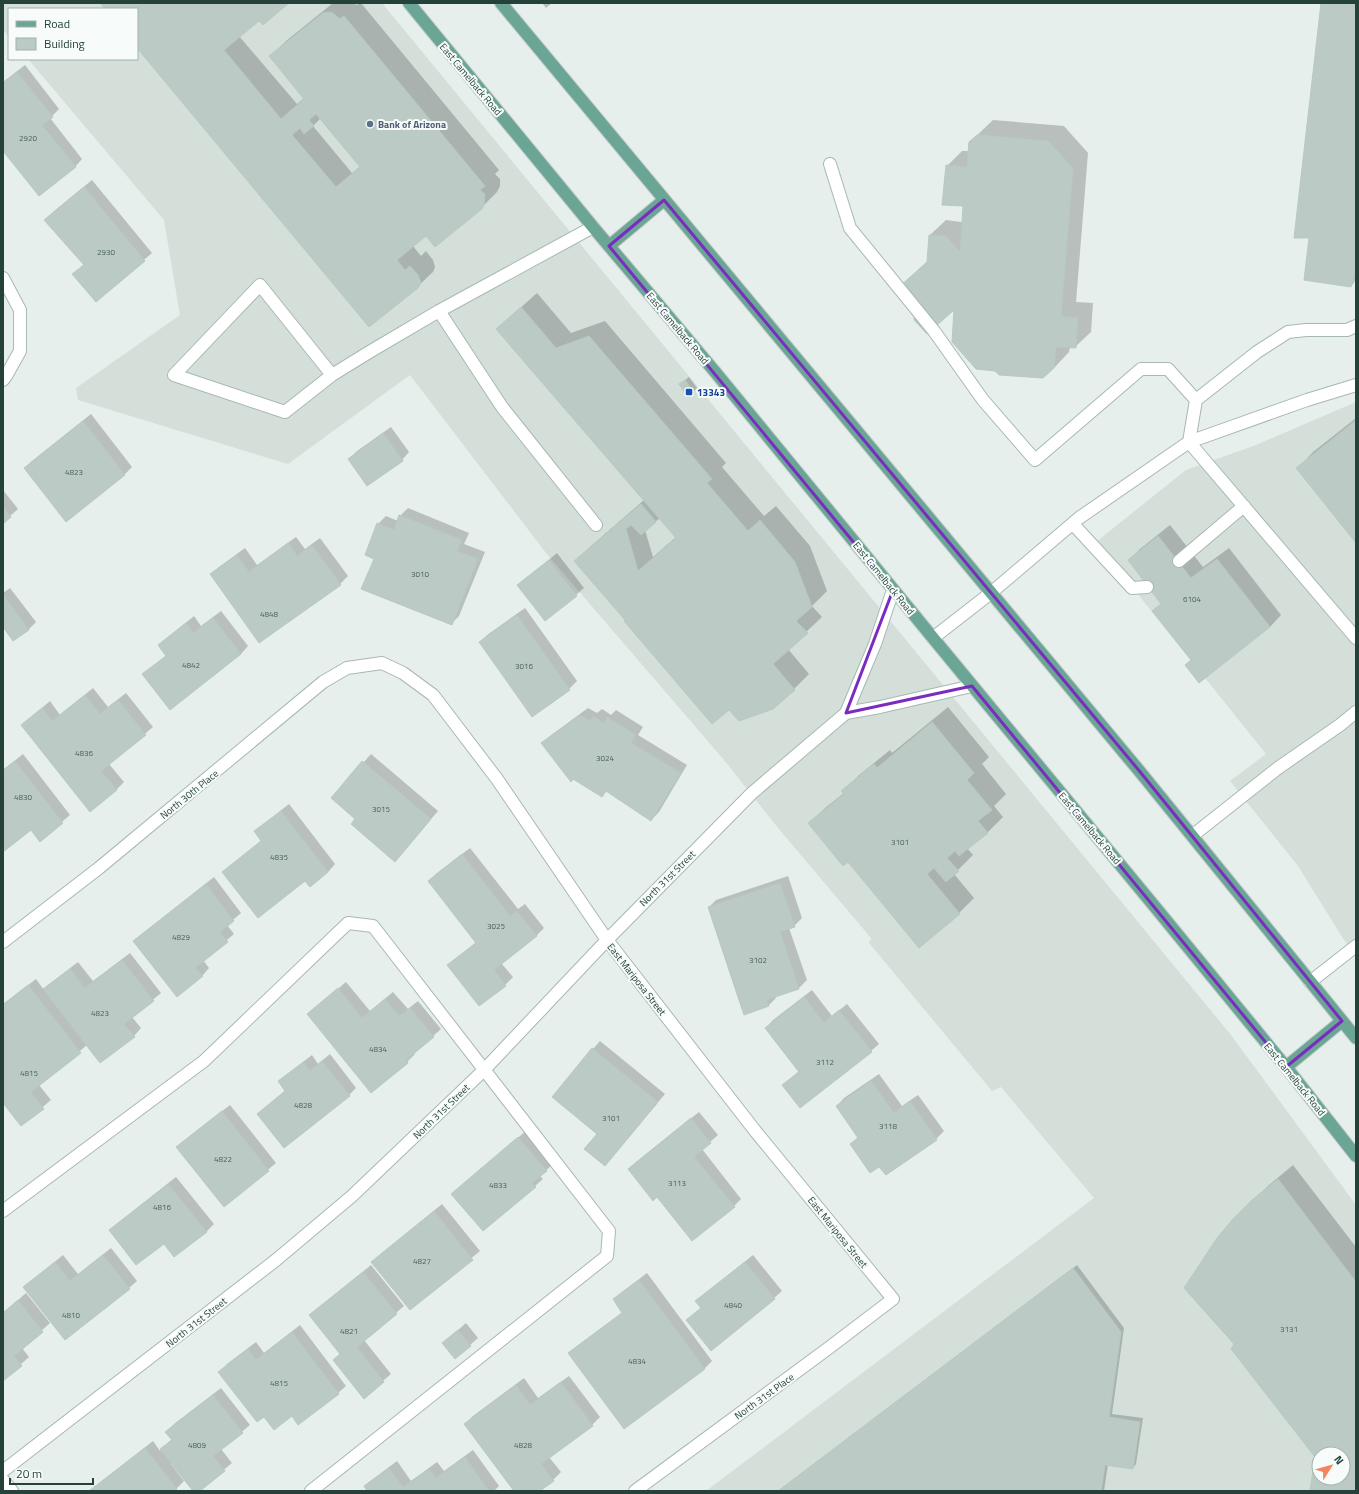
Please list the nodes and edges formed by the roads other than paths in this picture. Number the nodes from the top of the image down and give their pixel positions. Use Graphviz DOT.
graph roads {
  1 [pos="409,3"];
  2 [pos="501,3"];
  3 [pos="830,164"];
  4 [pos="664,200"];
  5 [pos="593,227"];
  6 [pos="609,246"];
  7 [pos="3,278"];
  8 [pos="438,311"];
  9 [pos="1356,326"];
  10 [pos="332,375"];
  11 [pos="3,380"];
  12 [pos="1356,385"];
  13 [pos="1196,400"];
  14 [pos="1189,442"];
  15 [pos="1244,506"];
  16 [pos="1073,524"];
  17 [pos="596,525"];
  18 [pos="1179,560"];
  19 [pos="1148,587"];
  20 [pos="893,590"];
  21 [pos="992,592"];
  22 [pos="933,638"];
  23 [pos="1356,638"];
  24 [pos="382,663"];
  25 [pos="972,686"];
  26 [pos="1356,712"];
  27 [pos="846,713"];
  28 [pos="1192,836"];
  29 [pos="607,940"];
  30 [pos="3,942"];
  31 [pos="1356,946"];
  32 [pos="1310,982"];
  33 [pos="1342,1021"];
  34 [pos="1356,1038"];
  35 [pos="1286,1067"];
  36 [pos="484,1070"];
  37 [pos="1356,1156"];
  38 [pos="3,1211"];
  39 [pos="893,1299"];
  40 [pos="3,1471"];
  41 [pos="3,1480"];
  42 [pos="12,1491"];
  43 [pos="311,1491"];
  44 [pos="635,1491"];
  1 -- 5 [label="main road, East Camelback Road"];
  2 -- 4 [label="main road"];
  3 -- 13 [label="street"];
  4 -- 6 [label="main road"];
  4 -- 21 [label="main road"];
  5 -- 6 [label="main road, East Camelback Road"];
  5 -- 8 [label="street"];
  6 -- 20 [label="main road, East Camelback Road"];
  7 -- 11 [label="street"];
  8 -- 10 [label="street"];
  8 -- 17 [label="street"];
  9 -- 13 [label="street"];
  10 -- 10 [label="street"];
  12 -- 14 [label="street"];
  13 -- 14 [label="street"];
  14 -- 15 [label="street"];
  14 -- 16 [label="street"];
  15 -- 18 [label="street"];
  15 -- 23 [label="street"];
  16 -- 19 [label="street"];
  16 -- 21 [label="street"];
  20 -- 22 [label="main road, East Camelback Road"];
  20 -- 27 [label="street, North 31st Street"];
  21 -- 22 [label="street"];
  21 -- 28 [label="main road"];
  22 -- 25 [label="main road, East Camelback Road"];
  24 -- 29 [label="street, East Mariposa Street"];
  24 -- 30 [label="street, North 30th Place"];
  25 -- 27 [label="street, North 31st Street"];
  25 -- 35 [label="main road, East Camelback Road"];
  26 -- 28 [label="street"];
  27 -- 29 [label="street, North 31st Street"];
  28 -- 32 [label="main road"];
  29 -- 36 [label="street, North 31st Street"];
  29 -- 39 [label="street, East Mariposa Street"];
  31 -- 32 [label="street"];
  32 -- 33 [label="main road"];
  33 -- 34 [label="main road"];
  33 -- 35 [label="main road"];
  35 -- 37 [label="main road, East Camelback Road"];
  36 -- 38 [label="street"];
  36 -- 40 [label="street, North 31st Street"];
  36 -- 43 [label="street"];
  39 -- 44 [label="street, North 31st Place"];
  41 -- 42 [label="street"];
}
